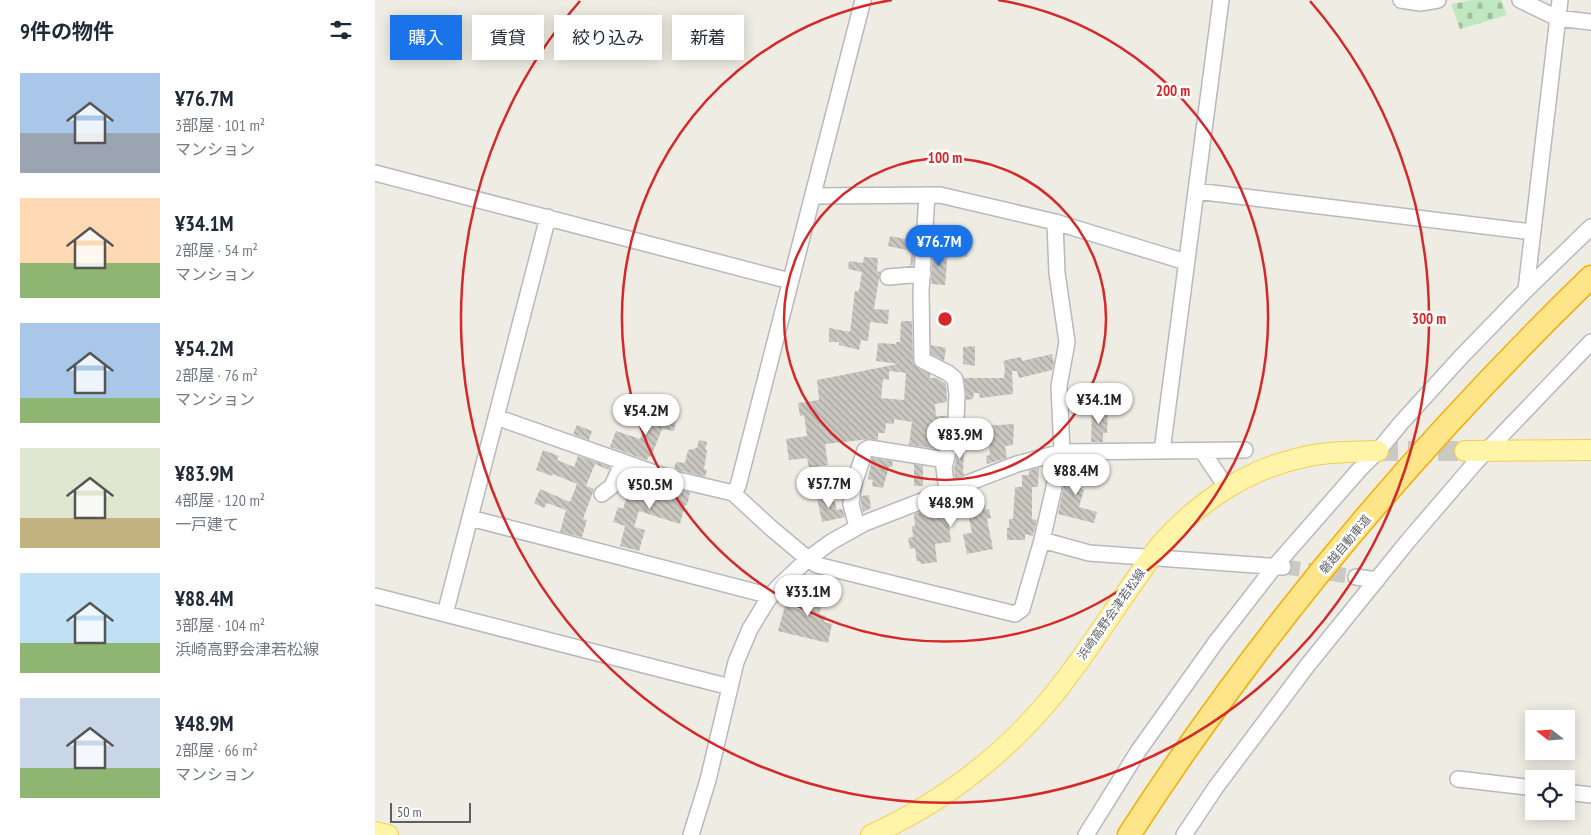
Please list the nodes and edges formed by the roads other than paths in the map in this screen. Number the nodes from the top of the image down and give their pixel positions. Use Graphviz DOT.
graph roads {
  1 [pos="863,0"];
  2 [pos="1221,0"];
  3 [pos="1401,0"];
  4 [pos="1438,0"];
  5 [pos="1520,0"];
  6 [pos="1560,0"];
  7 [pos="1557,18"];
  8 [pos="1591,22"];
  9 [pos="375,173"];
  10 [pos="1197,190"];
  11 [pos="927,195"];
  12 [pos="813,196"];
  13 [pos="548,218"];
  14 [pos="1055,222"];
  15 [pos="1591,227"];
  16 [pos="1532,232"];
  17 [pos="1186,262"];
  18 [pos="923,274"];
  19 [pos="888,277"];
  20 [pos="1591,277"];
  21 [pos="790,280"];
  22 [pos="1526,290"];
  23 [pos="1591,342"];
  24 [pos="496,417"];
  25 [pos="1245,450"];
  26 [pos="1488,450"];
  27 [pos="1591,450"];
  28 [pos="1162,451"];
  29 [pos="1202,451"];
  30 [pos="1378,451"];
  31 [pos="1465,451"];
  32 [pos="1062,452"];
  33 [pos="946,460"];
  34 [pos="623,462"];
  35 [pos="1227,488"];
  36 [pos="947,491"];
  37 [pos="733,493"];
  38 [pos="602,494"];
  39 [pos="470,518"];
  40 [pos="857,527"];
  41 [pos="1042,540"];
  42 [pos="1151,557"];
  43 [pos="808,559"];
  44 [pos="1280,566"];
  45 [pos="1357,577"];
  46 [pos="1377,580"];
  47 [pos="375,596"];
  48 [pos="771,596"];
  49 [pos="445,614"];
  50 [pos="731,687"];
  51 [pos="1458,779"];
  52 [pos="1525,787"];
  53 [pos="1575,793"];
  54 [pos="1591,794"];
  55 [pos="375,832"];
  56 [pos="388,835"];
  57 [pos="691,835"];
  58 [pos="871,835"];
  59 [pos="1086,835"];
  60 [pos="1129,835"];
  61 [pos="1184,835"];
  1 -- 12 [label="street"];
  2 -- 10 [label="street"];
  3 -- 4 [label="street"];
  5 -- 7 [label="street"];
  6 -- 7 [label="street"];
  7 -- 8 [label="street"];
  7 -- 16 [label="street"];
  9 -- 13 [label="street"];
  10 -- 16 [label="street"];
  10 -- 17 [label="street"];
  11 -- 12 [label="street"];
  11 -- 14 [label="street"];
  11 -- 18 [label="street"];
  12 -- 21 [label="street"];
  13 -- 21 [label="street"];
  13 -- 24 [label="street"];
  14 -- 17 [label="street"];
  14 -- 32 [label="street"];
  15 -- 22 [label="street"];
  16 -- 22 [label="street"];
  17 -- 28 [label="street"];
  18 -- 19 [label="street"];
  18 -- 33 [label="street"];
  20 -- 60 [label="highway, 磐越自動車道"];
  21 -- 37 [label="street"];
  22 -- 30 [label="street"];
  23 -- 26 [label="street"];
  24 -- 34 [label="street"];
  24 -- 39 [label="street"];
  25 -- 29 [label="street"];
  26 -- 27 [label="main road"];
  26 -- 31 [label="main road"];
  26 -- 46 [label="street"];
  28 -- 29 [label="street"];
  28 -- 32 [label="street"];
  29 -- 35 [label="street"];
  30 -- 35 [label="main road, 浜崎高野会津若松線"];
  30 -- 44 [label="street"];
  32 -- 36 [label="street"];
  32 -- 41 [label="street"];
  33 -- 36 [label="street"];
  33 -- 40 [label="street"];
  34 -- 37 [label="street"];
  34 -- 38 [label="street"];
  35 -- 42 [label="main road, 浜崎高野会津若松線"];
  36 -- 40 [label="street"];
  37 -- 43 [label="street"];
  39 -- 48 [label="street"];
  39 -- 49 [label="street"];
  40 -- 43 [label="street"];
  41 -- 42 [label="street"];
  41 -- 43 [label="street"];
  42 -- 44 [label="street"];
  42 -- 58 [label="main road, 浜崎高野会津若松線"];
  43 -- 48 [label="street"];
  44 -- 59 [label="street"];
  45 -- 46 [label="street"];
  46 -- 61 [label="street"];
  47 -- 49 [label="street"];
  48 -- 50 [label="street"];
  49 -- 50 [label="street"];
  50 -- 57 [label="street"];
  51 -- 52 [label="street"];
  53 -- 54 [label="street"];
  55 -- 56 [label="main road"];
}
